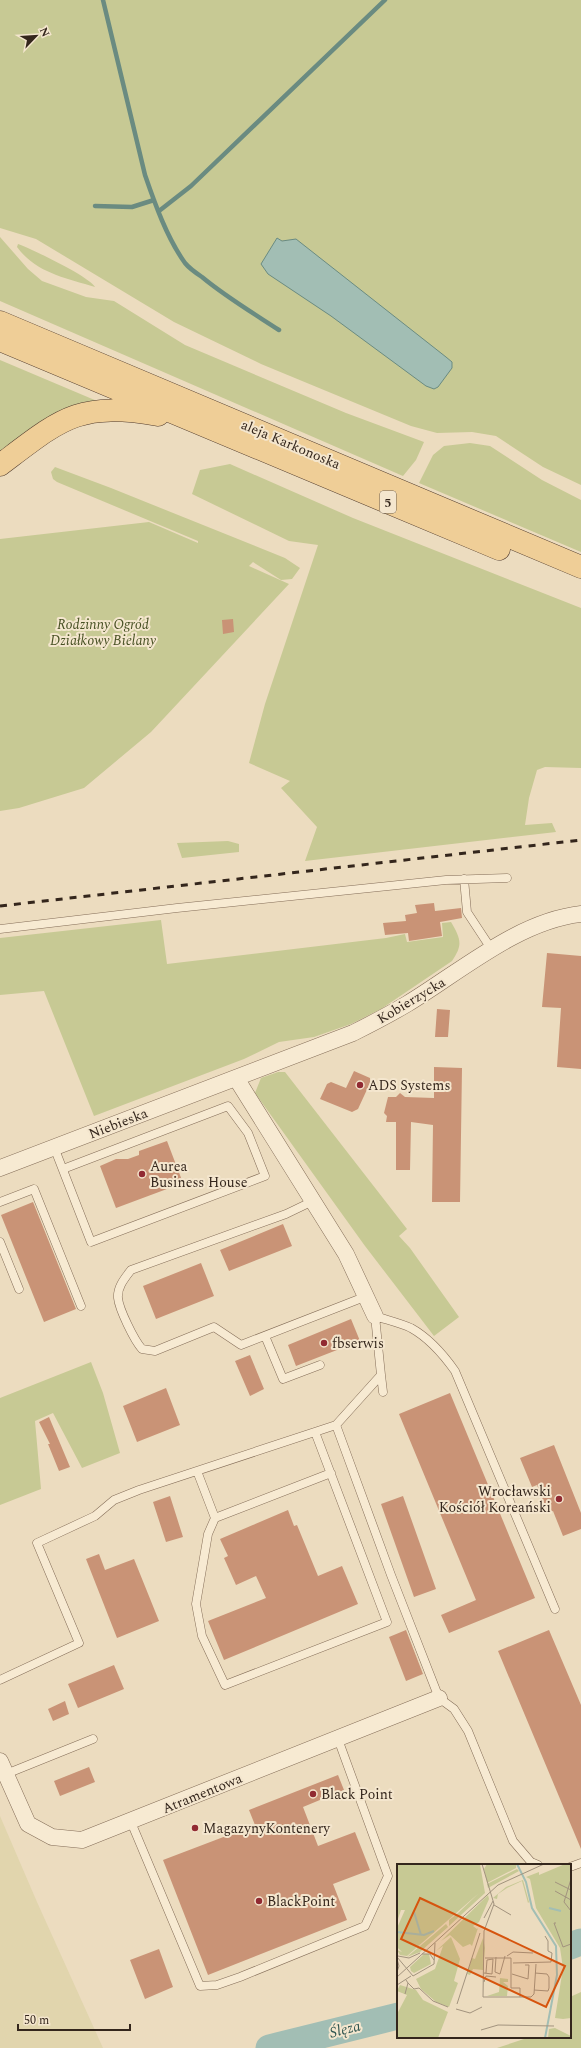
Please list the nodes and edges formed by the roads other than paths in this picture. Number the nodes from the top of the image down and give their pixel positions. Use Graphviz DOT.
graph roads {
  1 [pos="0,322"];
  2 [pos="0,340"];
  3 [pos="195,421"];
  4 [pos="0,465"];
  5 [pos="581,567"];
  6 [pos="581,583"];
  7 [pos="507,878"];
  8 [pos="464,879"];
  9 [pos="581,914"];
  10 [pos="0,929"];
  11 [pos="492,950"];
  12 [pos="236,1078"];
  13 [pos="54,1147"];
  14 [pos="0,1168"];
  15 [pos="63,1169"];
  16 [pos="313,1201"];
  17 [pos="0,1202"];
  18 [pos="0,1242"];
  19 [pos="19,1289"];
  20 [pos="366,1296"];
  21 [pos="81,1306"];
  22 [pos="375,1316"];
  23 [pos="265,1336"];
  24 [pos="320,1365"];
  25 [pos="381,1375"];
  26 [pos="383,1392"];
  27 [pos="336,1425"];
  28 [pos="315,1432"];
  29 [pos="197,1471"];
  30 [pos="331,1474"];
  31 [pos="215,1518"];
  32 [pos="555,1609"];
  33 [pos="0,1680"];
  34 [pos="439,1698"];
  35 [pos="93,1739"];
  36 [pos="338,1739"];
  37 [pos="3,1768"];
  38 [pos="131,1822"];
  39 [pos="581,1863"];
  40 [pos="536,1864"];
  41 [pos="571,1867"];
  1 -- 5 [label="main road, aleja Karkonoska / 5"];
  2 -- 3 [label="main road, aleja Karkonoska / 5"];
  3 -- 4 [label="main road"];
  3 -- 6 [label="main road, aleja Karkonoska / 5"];
  7 -- 8 [label="lane"];
  8 -- 10 [label="lane"];
  8 -- 11 [label="lane"];
  9 -- 11 [label="street, Kobierzycka"];
  11 -- 12 [label="street, Kobierzycka"];
  12 -- 13 [label="street, Niebieska"];
  12 -- 16 [label="street"];
  13 -- 14 [label="street, Niebieska"];
  13 -- 15 [label="lane"];
  15 -- 15 [label="lane"];
  16 -- 20 [label="street"];
  16 -- 23 [label="lane"];
  17 -- 21 [label="lane"];
  18 -- 19 [label="lane"];
  20 -- 22 [label="street"];
  20 -- 23 [label="lane"];
  22 -- 25 [label="lane"];
  22 -- 32 [label="lane"];
  23 -- 24 [label="lane"];
  25 -- 26 [label="lane"];
  25 -- 27 [label="lane"];
  27 -- 28 [label="lane"];
  27 -- 34 [label="lane"];
  28 -- 29 [label="lane"];
  28 -- 30 [label="lane"];
  29 -- 31 [label="lane"];
  29 -- 33 [label="lane"];
  30 -- 31 [label="lane"];
  30 -- 31 [label="lane"];
  34 -- 36 [label="street, Atramentowa"];
  34 -- 40 [label="lane"];
  35 -- 37 [label="lane"];
  36 -- 38 [label="street, Atramentowa"];
  36 -- 38 [label="lane"];
  37 -- 38 [label="street, Atramentowa"];
  39 -- 41 [label="lane"];
}
